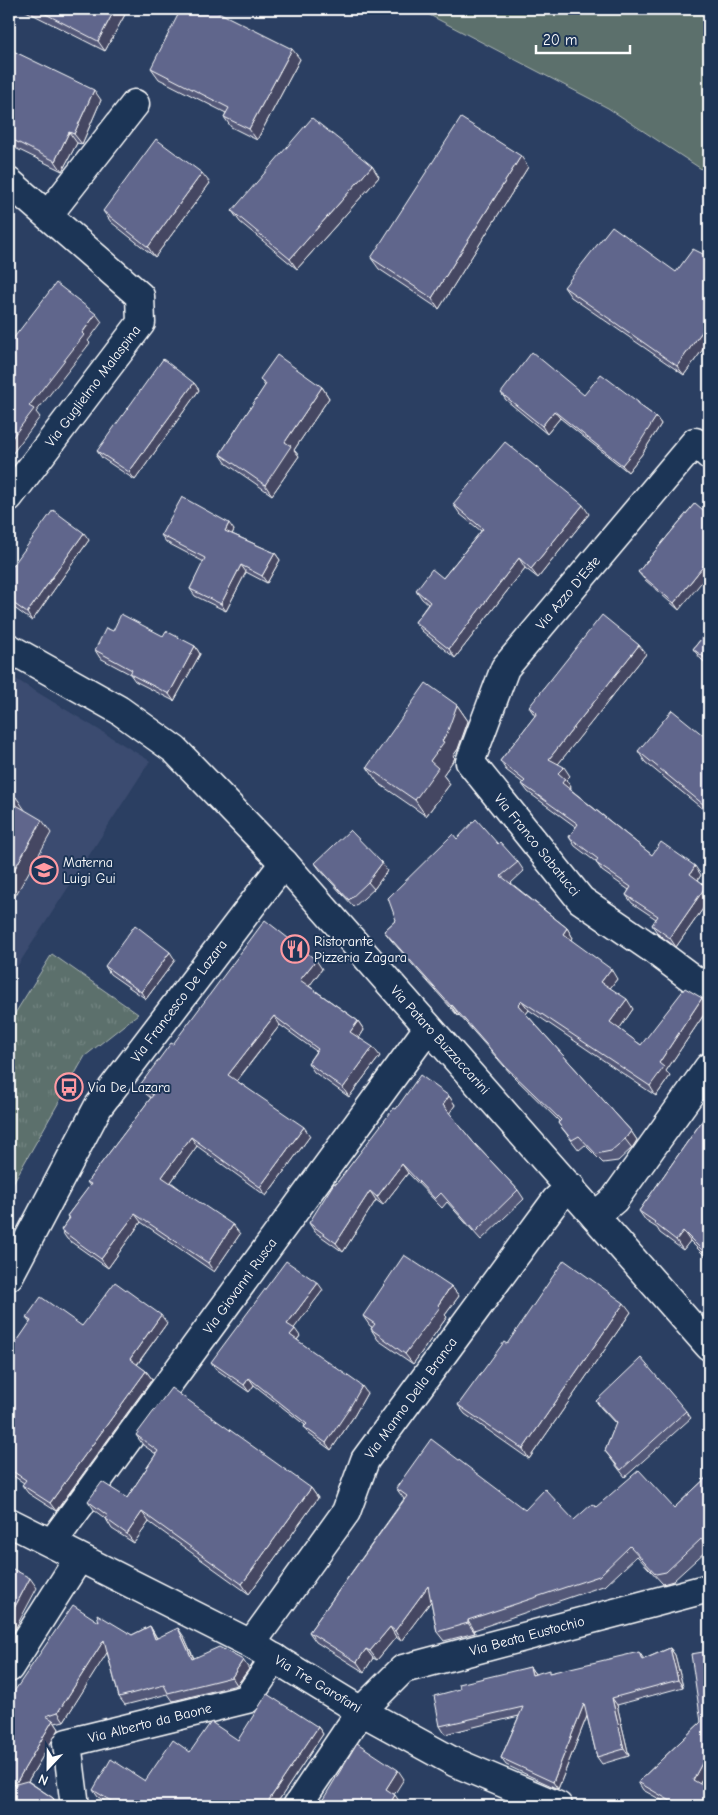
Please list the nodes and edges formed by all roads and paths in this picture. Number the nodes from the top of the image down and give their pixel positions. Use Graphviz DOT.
graph roads {
  1 [pos="135,104"];
  2 [pos="9,182"];
  3 [pos="48,215"];
  4 [pos="702,448"];
  5 [pos="9,497"];
  6 [pos="9,648"];
  7 [pos="470,762"];
  8 [pos="284,864"];
  9 [pos="709,991"];
  10 [pos="428,1028"];
  11 [pos="709,1067"];
  12 [pos="571,1187"];
  13 [pos="596,1216"];
  14 [pos="9,1276"];
  15 [pos="709,1346"];
  16 [pos="9,1522"];
  17 [pos="52,1544"];
  18 [pos="79,1558"];
  19 [pos="709,1588"];
  20 [pos="251,1644"];
  21 [pos="275,1658"];
  22 [pos="9,1668"];
  23 [pos="361,1711"];
  24 [pos="75,1806"];
  25 [pos="297,1806"];
  26 [pos="558,1806"];
  1 -- 3 [label="street"];
  2 -- 3 [label="street, Via Guglielmo Malaspina"];
  3 -- 5 [label="street, Via Guglielmo Malaspina"];
  4 -- 7 [label="street, Via Azzo D'Este"];
  6 -- 8 [label="street, Via Pataro Buzzaccarini"];
  7 -- 9 [label="street, Via Franco Sabatucci"];
  8 -- 10 [label="street, Via Pataro Buzzaccarini"];
  8 -- 14 [label="street, Via Francesco De Lazara"];
  10 -- 12 [label="street, Via Pataro Buzzaccarini"];
  10 -- 17 [label="street, Via Giovanni Rusca"];
  11 -- 13 [label="street"];
  12 -- 13 [label="street, Via Pataro Buzzaccarini"];
  12 -- 20 [label="street, Via Manno Della Branca"];
  13 -- 15 [label="street, Via Pataro Buzzaccarini"];
  16 -- 17 [label="street, Via Tre Garofani"];
  17 -- 18 [label="street, Via Tre Garofani"];
  18 -- 20 [label="street, Via Tre Garofani"];
  18 -- 22 [label="street"];
  19 -- 23 [label="street, Via Beata Eustochio"];
  20 -- 21 [label="street, Via Tre Garofani"];
  21 -- 23 [label="street, Via Tre Garofani"];
  21 -- 24 [label="street, Via Alberto da Baone"];
  23 -- 25 [label="street"];
  23 -- 26 [label="street, Via Tre Garofani"];
}
